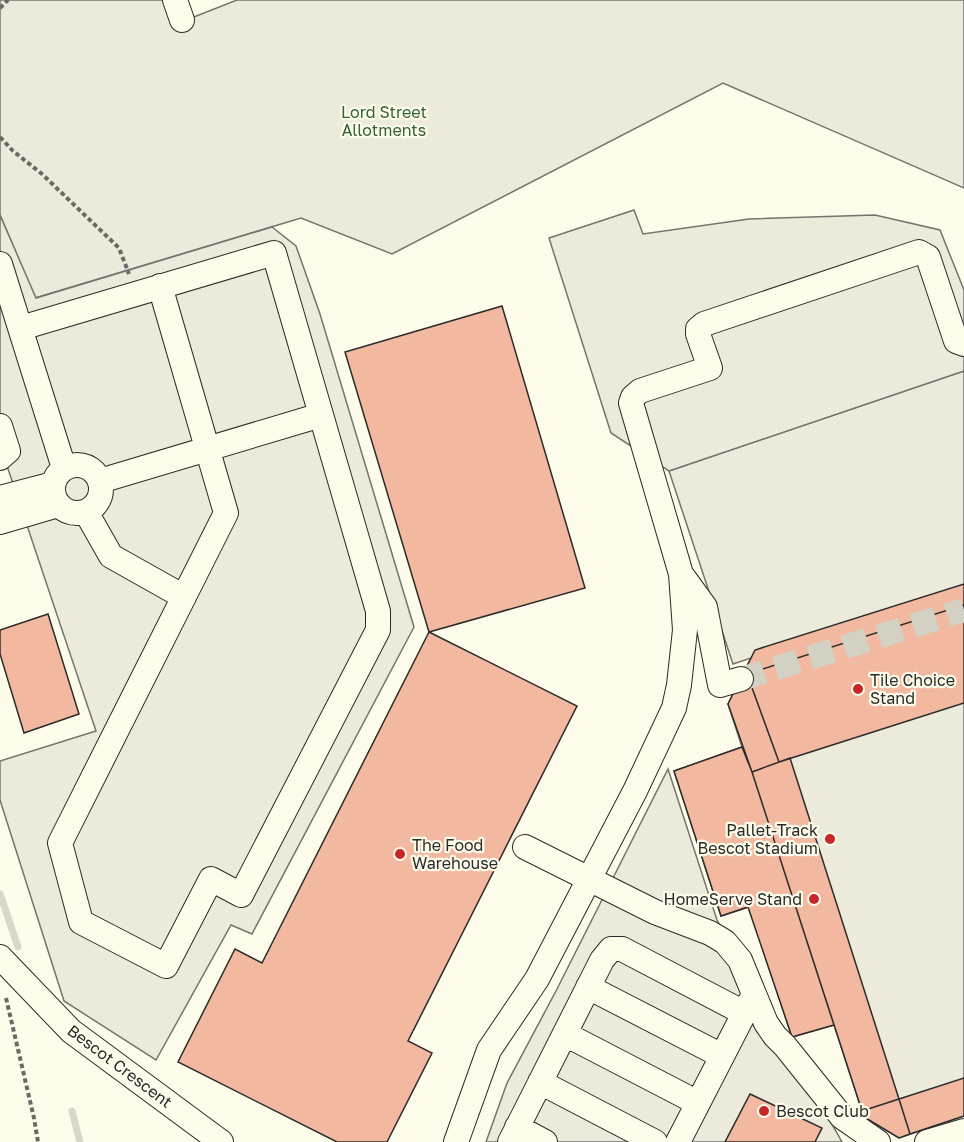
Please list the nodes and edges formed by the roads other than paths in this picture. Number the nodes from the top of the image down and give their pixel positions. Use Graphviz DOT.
graph roads {
  1 [pos="0,264"];
  2 [pos="160,286"];
  3 [pos="14,326"];
  4 [pos="964,344"];
  5 [pos="321,415"];
  6 [pos="208,448"];
  7 [pos="100,481"];
  8 [pos="58,486"];
  9 [pos="0,498"];
  10 [pos="86,512"];
  11 [pos="0,522"];
  12 [pos="681,574"];
  13 [pos="184,597"];
  14 [pos="741,680"];
  15 [pos="525,847"];
  16 [pos="588,878"];
  17 [pos="5,963"];
  18 [pos="588,987"];
  19 [pos="749,1003"];
  20 [pos="565,1034"];
  21 [pos="722,1056"];
  22 [pos="540,1082"];
  23 [pos="698,1103"];
  24 [pos="964,1131"];
  25 [pos="513,1135"];
  26 [pos="221,1142"];
  27 [pos="456,1142"];
  28 [pos="545,1142"];
  29 [pos="655,1142"];
  30 [pos="678,1142"];
  31 [pos="878,1142"];
  32 [pos="927,1142"];
  1 -- 3 [label="street"];
  2 -- 3 [label="street"];
  2 -- 5 [label="street"];
  2 -- 6 [label="street"];
  3 -- 8 [label="street"];
  4 -- 12 [label="street"];
  5 -- 6 [label="street"];
  5 -- 13 [label="street"];
  6 -- 7 [label="street"];
  6 -- 13 [label="street"];
  7 -- 8 [label="street"];
  7 -- 10 [label="street"];
  8 -- 9 [label="street"];
  8 -- 10 [label="street"];
  8 -- 11 [label="street"];
  10 -- 13 [label="street"];
  12 -- 14 [label="street"];
  12 -- 16 [label="street"];
  15 -- 16 [label="street"];
  16 -- 19 [label="street"];
  16 -- 27 [label="street"];
  17 -- 26 [label="street, Bescot Crescent"];
  18 -- 19 [label="street"];
  18 -- 20 [label="street"];
  18 -- 21 [label="street"];
  19 -- 21 [label="street"];
  19 -- 31 [label="street"];
  20 -- 22 [label="street"];
  20 -- 23 [label="street"];
  21 -- 23 [label="street"];
  22 -- 25 [label="street"];
  22 -- 29 [label="street"];
  23 -- 30 [label="street"];
  24 -- 32 [label="street"];
  25 -- 28 [label="street"];
}
